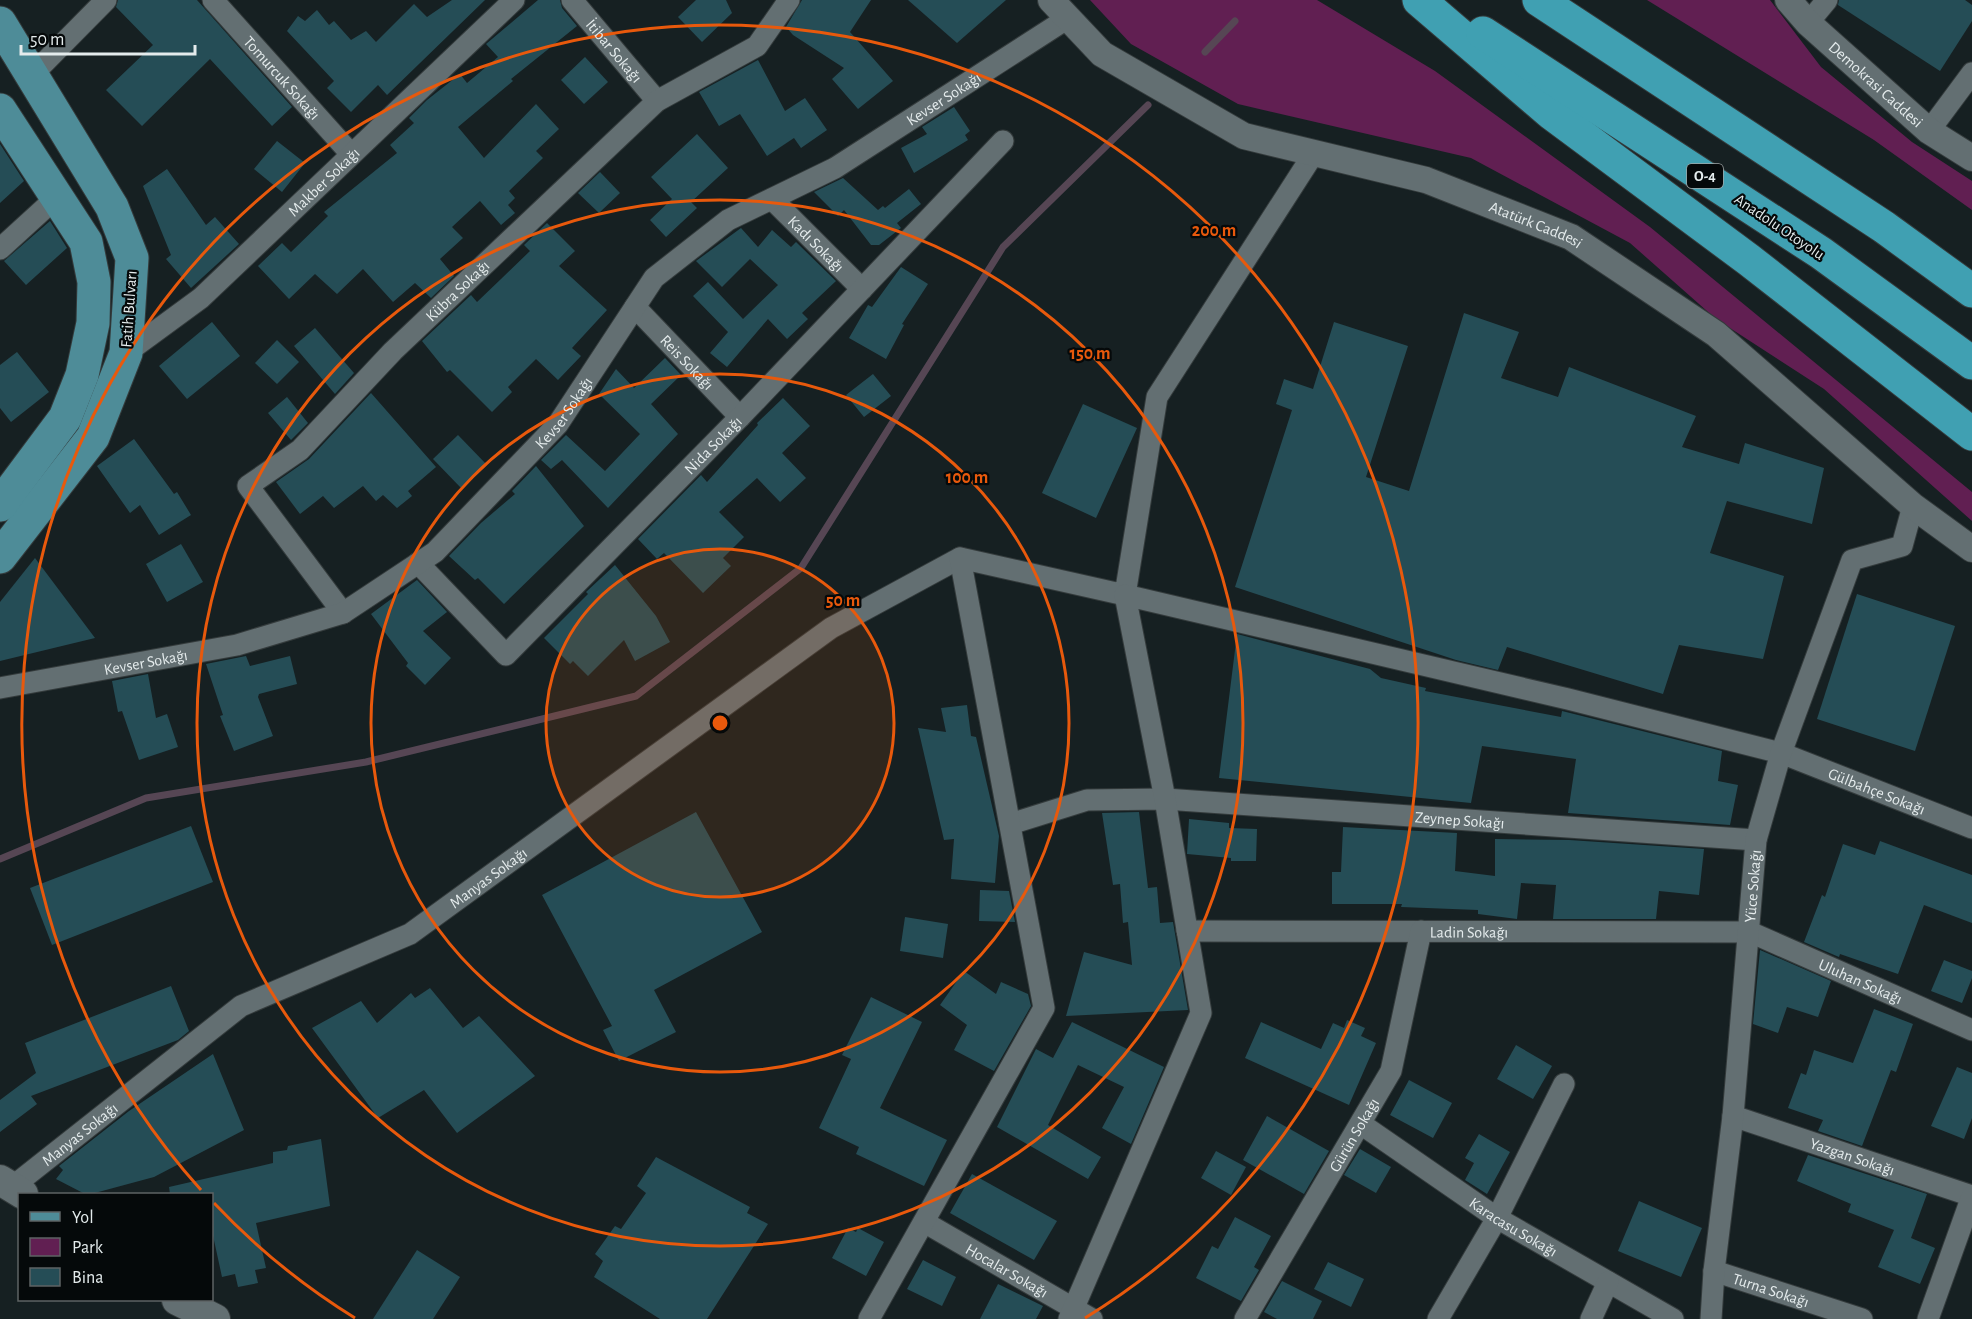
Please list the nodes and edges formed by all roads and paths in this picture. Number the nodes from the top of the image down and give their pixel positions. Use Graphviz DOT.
graph roads {
  1 [pos="106,0"];
  2 [pos="213,0"];
  3 [pos="572,0"];
  4 [pos="789,0"];
  5 [pos="1419,0"];
  6 [pos="1431,0"];
  7 [pos="1539,0"];
  8 [pos="1788,0"];
  9 [pos="1827,0"];
  10 [pos="504,3"];
  11 [pos="1060,9"];
  12 [pos="0,23"];
  13 [pos="1808,23"];
  14 [pos="1972,73"];
  15 [pos="31,76"];
  16 [pos="657,101"];
  17 [pos="0,110"];
  18 [pos="1929,131"];
  19 [pos="1003,141"];
  20 [pos="1314,153"];
  21 [pos="351,154"];
  22 [pos="1972,158"];
  23 [pos="58,196"];
  24 [pos="772,199"];
  25 [pos="0,249"];
  26 [pos="862,289"];
  27 [pos="1972,291"];
  28 [pos="635,307"];
  29 [pos="126,353"];
  30 [pos="1972,363"];
  31 [pos="740,417"];
  32 [pos="1972,434"];
  33 [pos="0,505"];
  34 [pos="1913,506"];
  35 [pos="1972,549"];
  36 [pos="0,557"];
  37 [pos="960,558"];
  38 [pos="418,563"];
  39 [pos="1125,596"];
  40 [pos="343,613"];
  41 [pos="0,688"];
  42 [pos="1781,753"];
  43 [pos="1165,799"];
  44 [pos="1010,824"];
  45 [pos="1972,828"];
  46 [pos="1756,840"];
  47 [pos="1187,931"];
  48 [pos="1421,931"];
  49 [pos="1750,932"];
  50 [pos="1972,1030"];
  51 [pos="1564,1084"];
  52 [pos="1733,1116"];
  53 [pos="1362,1124"];
  54 [pos="11,1195"];
  55 [pos="1972,1196"];
  56 [pos="1497,1218"];
  57 [pos="924,1222"];
  58 [pos="1714,1271"];
  59 [pos="1608,1282"];
  60 [pos="181,1301"];
  61 [pos="1079,1316"];
  62 [pos="215,1319"];
  63 [pos="869,1319"];
  64 [pos="1245,1319"];
  65 [pos="1438,1319"];
  66 [pos="1591,1319"];
  67 [pos="1674,1319"];
  68 [pos="1711,1319"];
  69 [pos="1862,1319"];
  70 [pos="1928,1319"];
  1 -- 15 [label="street"];
  2 -- 21 [label="street, Tomurcuk Sokağı"];
  3 -- 16 [label="street, İtibar Sokağı"];
  4 -- 16 [label="street, Kübra Sokağı"];
  5 -- 32 [label="highway"];
  6 -- 30 [label="highway, Anadolu Otoyolu / O-4"];
  7 -- 27 [label="highway"];
  8 -- 13 [label="street, Demokrasi Caddesi"];
  9 -- 13 [label="street"];
  10 -- 21 [label="street, Makber Sokağı"];
  11 -- 20 [label="street, Atatürk Caddesi"];
  11 -- 24 [label="street, Kevser Sokağı"];
  12 -- 15 [label="main road, Fatih Bulvarı"];
  13 -- 18 [label="street, Demokrasi Caddesi"];
  14 -- 18 [label="street"];
  15 -- 29 [label="main road, Fatih Bulvarı"];
  16 -- 40 [label="street, Kübra Sokağı"];
  17 -- 23 [label="main road, Fatih Bulvarı"];
  18 -- 22 [label="street, Demokrasi Caddesi"];
  19 -- 26 [label="street, Nida Sokağı"];
  20 -- 34 [label="street, Atatürk Caddesi"];
  20 -- 39 [label="street"];
  21 -- 29 [label="street, Makber Sokağı"];
  23 -- 25 [label="street"];
  23 -- 33 [label="main road, Fatih Bulvarı"];
  24 -- 26 [label="street, Kadı Sokağı"];
  24 -- 28 [label="street, Kevser Sokağı"];
  26 -- 31 [label="street, Nida Sokağı"];
  28 -- 31 [label="street, Reis Sokağı"];
  28 -- 38 [label="street, Kevser Sokağı"];
  29 -- 36 [label="main road, Fatih Bulvarı"];
  31 -- 38 [label="street, Nida Sokağı"];
  34 -- 35 [label="street, Atatürk Caddesi"];
  34 -- 42 [label="street, Yüce Sokağı"];
  37 -- 39 [label="street, Gülbahçe Sokağı"];
  37 -- 44 [label="street"];
  37 -- 54 [label="street, Manyas Sokağı"];
  38 -- 40 [label="street, Kevser Sokağı"];
  39 -- 42 [label="street, Gülbahçe Sokağı"];
  39 -- 43 [label="street"];
  40 -- 41 [label="street, Kevser Sokağı"];
  42 -- 45 [label="street, Gülbahçe Sokağı"];
  42 -- 46 [label="street, Yüce Sokağı"];
  43 -- 44 [label="street, Zeynep Sokağı"];
  43 -- 46 [label="street, Zeynep Sokağı"];
  43 -- 47 [label="street"];
  44 -- 57 [label="street"];
  46 -- 49 [label="street, Yüce Sokağı"];
  47 -- 48 [label="street, Ladin Sokağı"];
  47 -- 61 [label="street"];
  48 -- 49 [label="street, Ladin Sokağı"];
  48 -- 53 [label="street, Gürün Sokağı"];
  49 -- 50 [label="street, Uluhan Sokağı"];
  49 -- 52 [label="street, Yüce Sokağı"];
  51 -- 56 [label="street"];
  52 -- 55 [label="street, Yazgan Sokağı"];
  52 -- 58 [label="street, Yüce Sokağı"];
  53 -- 56 [label="street, Karacasu Sokağı"];
  53 -- 64 [label="street, Gürün Sokağı"];
  55 -- 70 [label="street"];
  56 -- 59 [label="street, Karacasu Sokağı"];
  56 -- 65 [label="street"];
  57 -- 61 [label="street, Hocalar Sokağı"];
  57 -- 63 [label="street"];
  58 -- 68 [label="street, Yüce Sokağı"];
  58 -- 69 [label="street, Turna Sokağı"];
  59 -- 66 [label="street"];
  59 -- 67 [label="street, Karacasu Sokağı"];
  60 -- 62 [label="main road"];
}
